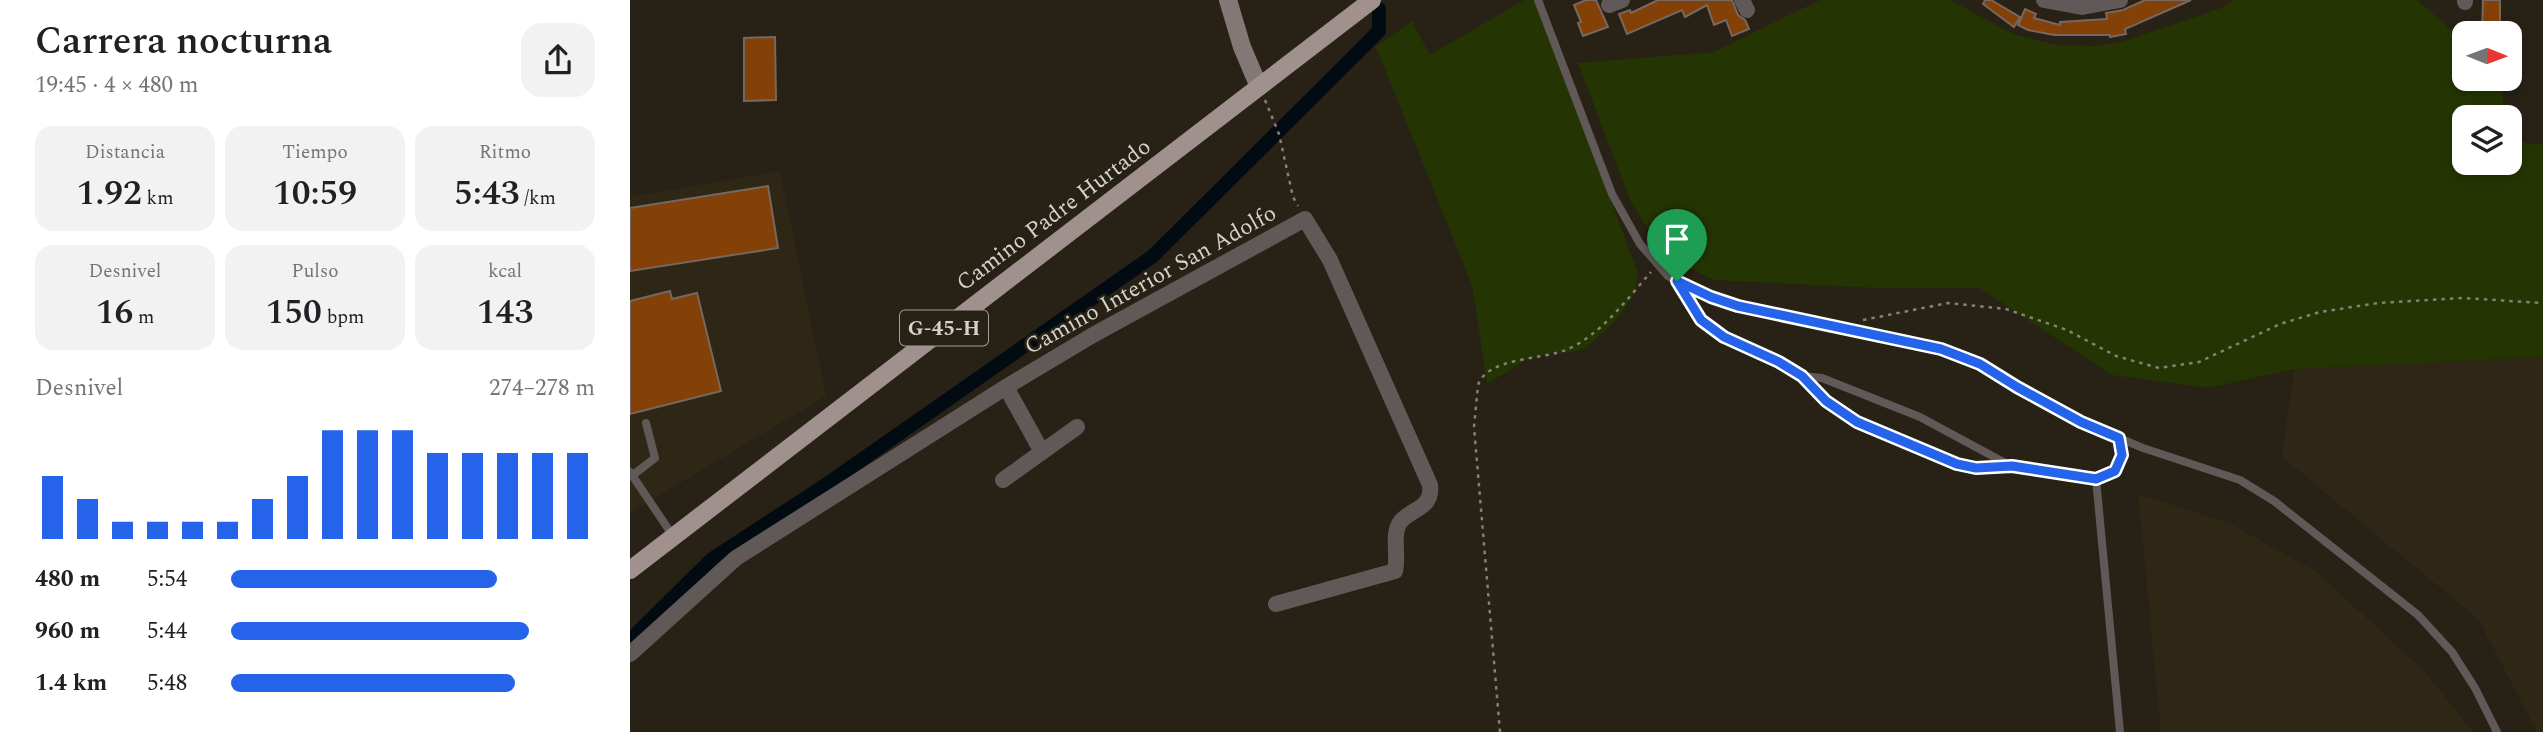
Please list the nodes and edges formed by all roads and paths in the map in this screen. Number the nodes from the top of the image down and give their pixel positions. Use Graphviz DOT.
graph roads {
  1 [pos="1228,0"];
  2 [pos="1372,0"];
  3 [pos="1538,0"];
  4 [pos="2044,0"];
  5 [pos="2118,0"];
  6 [pos="1259,87"];
  7 [pos="1305,219"];
  8 [pos="1656,265"];
  9 [pos="1677,281"];
  10 [pos="2543,303"];
  11 [pos="1861,321"];
  12 [pos="1802,376"];
  13 [pos="1006,387"];
  14 [pos="646,423"];
  15 [pos="1077,427"];
  16 [pos="2119,438"];
  17 [pos="1042,452"];
  18 [pos="2012,466"];
  19 [pos="631,474"];
  20 [pos="2096,479"];
  21 [pos="1003,480"];
  22 [pos="673,537"];
  23 [pos="630,570"];
  24 [pos="1276,604"];
  25 [pos="630,654"];
  26 [pos="1500,732"];
  27 [pos="2120,732"];
  28 [pos="2497,732"];
  1 -- 6 [label="main road"];
  2 -- 6 [label="main road, Camino Padre Hurtado / G-45-H"];
  3 -- 8 [label="lane"];
  4 -- 5 [label="street"];
  6 -- 7 [label="path"];
  6 -- 22 [label="main road, Camino Padre Hurtado / G-45-H"];
  7 -- 13 [label="street, Camino Interior San Adolfo"];
  7 -- 24 [label="street, Camino Interior San Adolfo"];
  8 -- 9 [label="lane"];
  8 -- 26 [label="path"];
  9 -- 12 [label="lane"];
  9 -- 16 [label="lane"];
  10 -- 11 [label="path"];
  12 -- 18 [label="lane"];
  12 -- 18 [label="lane"];
  13 -- 17 [label="street"];
  13 -- 25 [label="street, Camino Interior San Adolfo"];
  14 -- 19 [label="lane"];
  15 -- 17 [label="street"];
  16 -- 20 [label="lane"];
  16 -- 28 [label="lane"];
  17 -- 21 [label="street"];
  18 -- 20 [label="lane"];
  19 -- 22 [label="lane"];
  20 -- 27 [label="lane"];
  22 -- 23 [label="main road, Camino Padre Hurtado / G-45-H"];
}
